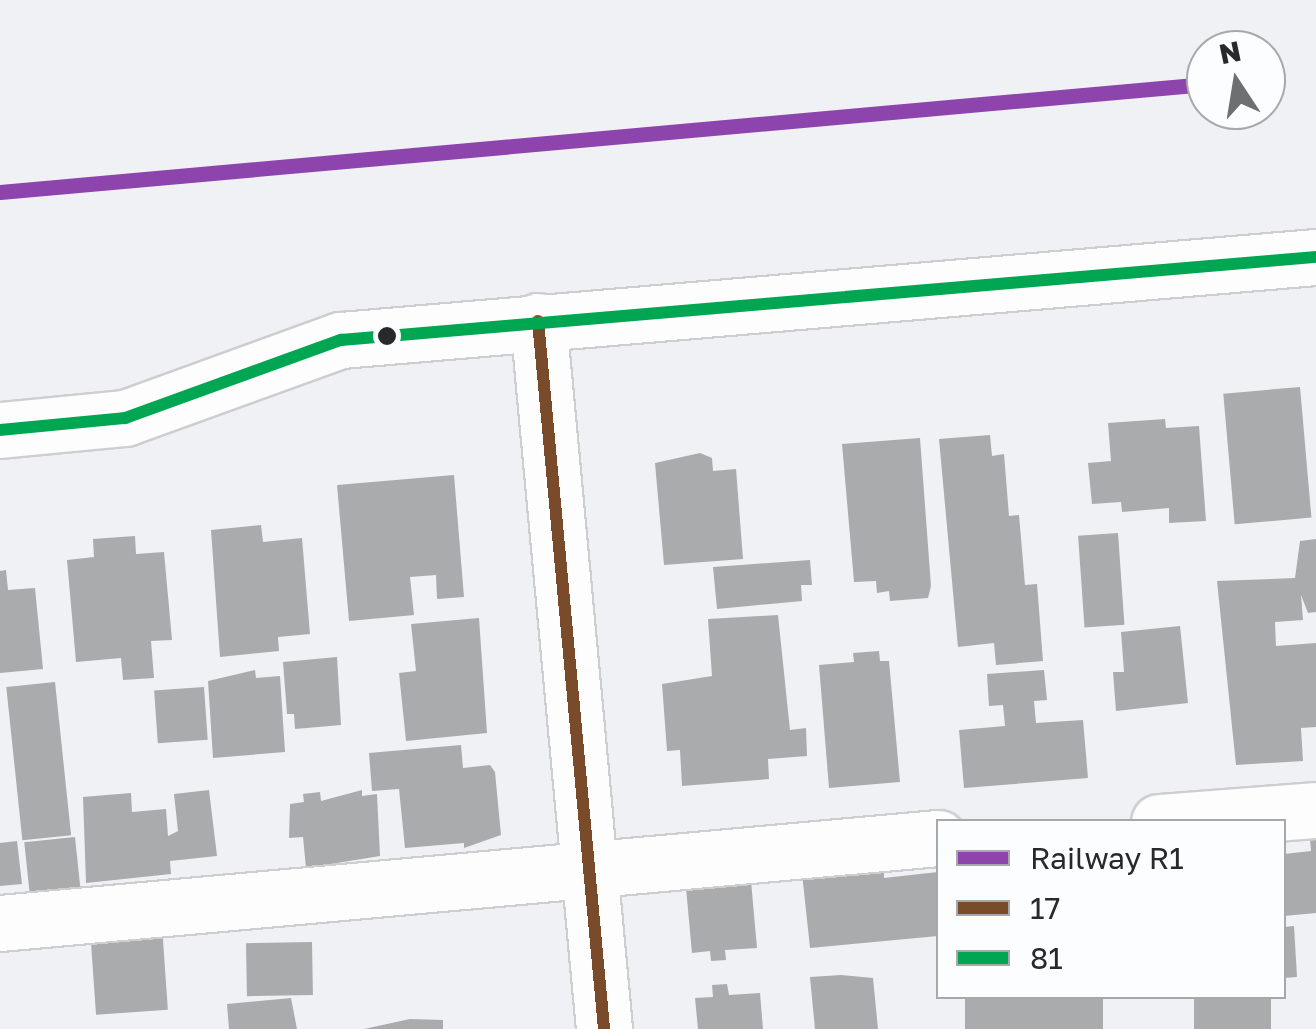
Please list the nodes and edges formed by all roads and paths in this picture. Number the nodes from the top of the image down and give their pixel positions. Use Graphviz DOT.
graph roads {
  1 [pos="1316,257"];
  2 [pos="538,321"];
  3 [pos="0,430"];
  4 [pos="1316,810"];
  5 [pos="1199,819"];
  6 [pos="936,838"];
  7 [pos="590,865"];
  8 [pos="0,922"];
  9 [pos="604,1029"];
  1 -- 2 [label="street"];
  2 -- 3 [label="street"];
  2 -- 7 [label="street"];
  4 -- 5 [label="street"];
  6 -- 7 [label="street"];
  7 -- 8 [label="street"];
  7 -- 9 [label="street"];
}
